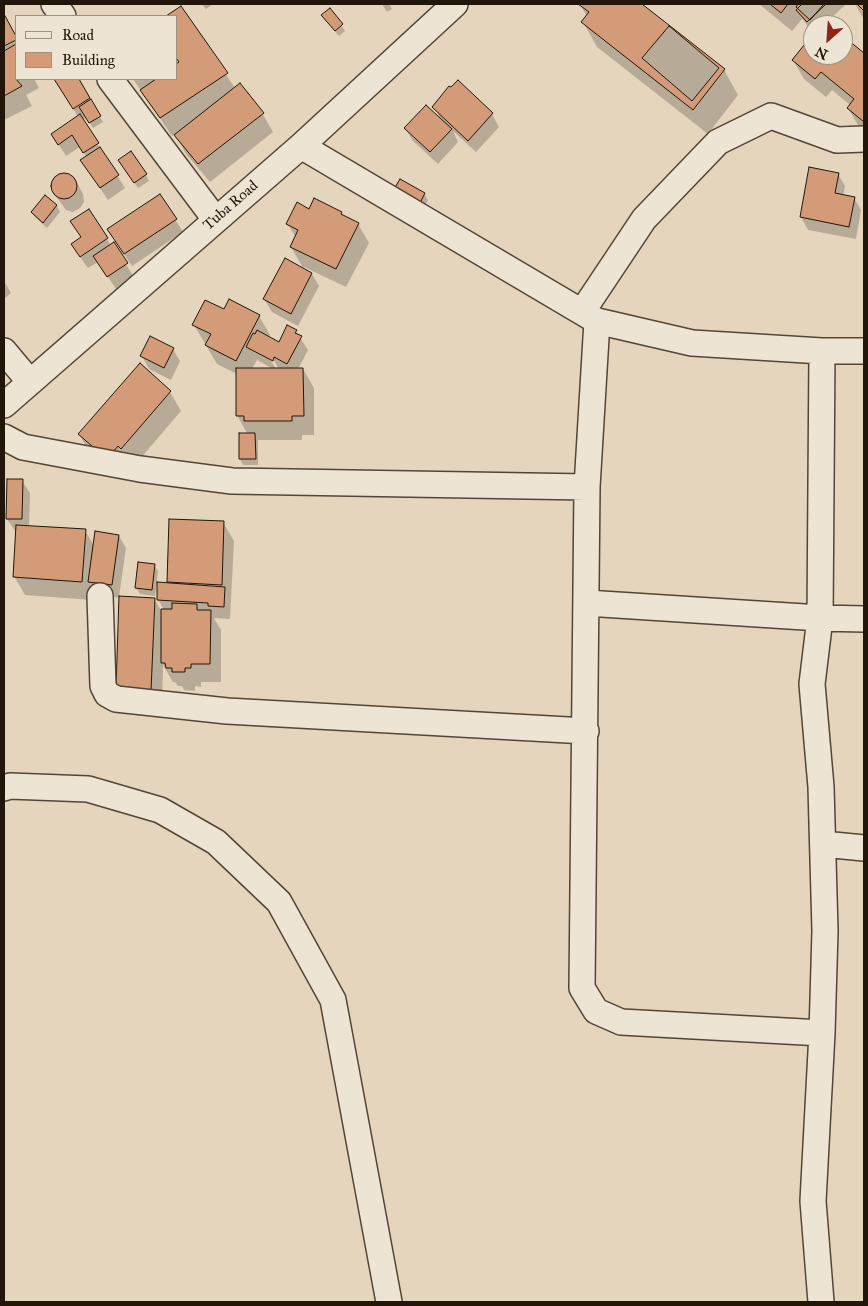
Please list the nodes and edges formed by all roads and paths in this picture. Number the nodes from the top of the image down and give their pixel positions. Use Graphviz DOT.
graph roads {
  1 [pos="54,4"];
  2 [pos="455,4"];
  3 [pos="62,15"];
  4 [pos="111,80"];
  5 [pos="864,139"];
  6 [pos="301,146"];
  7 [pos="215,219"];
  8 [pos="590,316"];
  9 [pos="4,351"];
  10 [pos="822,351"];
  11 [pos="864,351"];
  12 [pos="30,382"];
  13 [pos="4,405"];
  14 [pos="4,437"];
  15 [pos="587,486"];
  16 [pos="100,596"];
  17 [pos="586,603"];
  18 [pos="820,618"];
  19 [pos="864,619"];
  20 [pos="586,731"];
  21 [pos="4,788"];
  22 [pos="823,844"];
  23 [pos="864,848"];
  24 [pos="822,1033"];
  25 [pos="389,1302"];
  26 [pos="821,1302"];
  1 -- 3 [label="street"];
  2 -- 6 [label="street, Tuba Road"];
  4 -- 7 [label="street"];
  5 -- 8 [label="street"];
  6 -- 7 [label="street, Tuba Road"];
  6 -- 8 [label="street"];
  7 -- 12 [label="street, Tuba Road"];
  8 -- 10 [label="street"];
  8 -- 15 [label="street"];
  9 -- 12 [label="street"];
  10 -- 11 [label="street"];
  10 -- 18 [label="street"];
  12 -- 13 [label="street, Tuba Road"];
  14 -- 15 [label="street"];
  15 -- 17 [label="street"];
  16 -- 20 [label="street"];
  17 -- 18 [label="street"];
  17 -- 20 [label="street"];
  18 -- 19 [label="street"];
  18 -- 22 [label="street"];
  20 -- 24 [label="street"];
  21 -- 25 [label="street"];
  22 -- 23 [label="street"];
  22 -- 24 [label="street"];
  24 -- 26 [label="street"];
}
